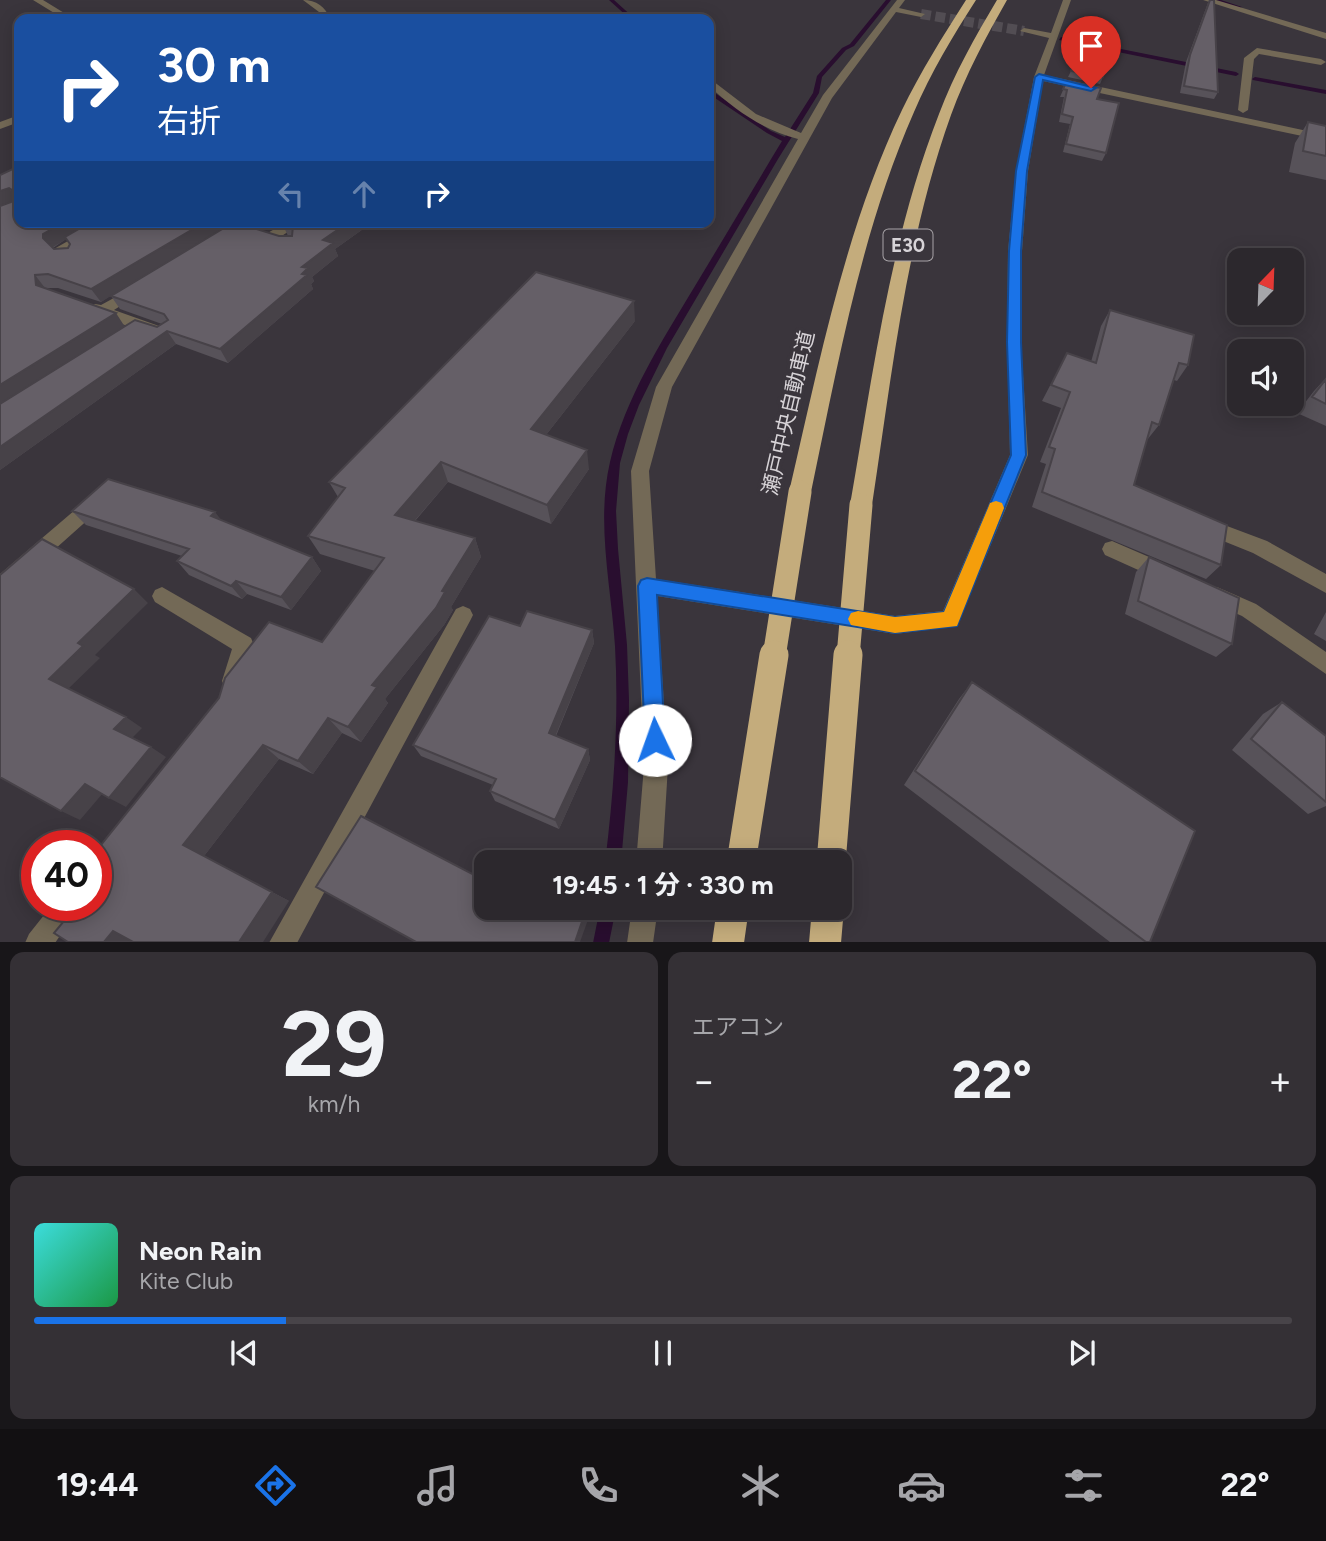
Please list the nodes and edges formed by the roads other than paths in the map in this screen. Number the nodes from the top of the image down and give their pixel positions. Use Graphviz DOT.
graph roads {
  1 [pos="37,0"];
  2 [pos="307,0"];
  3 [pos="971,0"];
  4 [pos="1002,0"];
  5 [pos="1067,0"];
  6 [pos="1207,0"];
  7 [pos="897,5"];
  8 [pos="61,14"];
  9 [pos="324,14"];
  10 [pos="921,14"];
  11 [pos="1024,31"];
  12 [pos="1309,31"];
  13 [pos="1053,36"];
  14 [pos="1326,36"];
  15 [pos="1313,41"];
  16 [pos="1317,52"];
  17 [pos="1324,67"];
  18 [pos="1039,77"];
  19 [pos="714,86"];
  20 [pos="1242,110"];
  21 [pos="794,135"];
  22 [pos="1326,138"];
  23 [pos="100,228"];
  24 [pos="229,228"];
  25 [pos="286,228"];
  26 [pos="269,238"];
  27 [pos="291,244"];
  28 [pos="70,257"];
  29 [pos="148,283"];
  30 [pos="77,302"];
  31 [pos="102,311"];
  32 [pos="142,325"];
  33 [pos="167,333"];
  34 [pos="120,339"];
  35 [pos="107,492"];
  36 [pos="1185,517"];
  37 [pos="1112,550"];
  38 [pos="1326,584"];
  39 [pos="0,586"];
  40 [pos="647,586"];
  41 [pos="162,596"];
  42 [pos="463,615"];
  43 [pos="1326,664"];
  44 [pos="226,704"];
  45 [pos="650,850"];
  46 [pos="743,850"];
  47 [pos="832,850"];
  48 [pos="643,920"];
  49 [pos="731,920"];
  50 [pos="827,920"];
  51 [pos="55,921"];
  52 [pos="39,942"];
  53 [pos="283,942"];
  54 [pos="640,942"];
  55 [pos="728,942"];
  56 [pos="825,942"];
  1 -- 8 [label="street"];
  2 -- 9 [label="street"];
  3 -- 46 [label="highway, 瀬戸中央自動車道 / E30, bridge"];
  4 -- 47 [label="highway, E30, bridge"];
  5 -- 13 [label="street"];
  6 -- 12 [label="street"];
  7 -- 10 [label="street"];
  7 -- 21 [label="street"];
  11 -- 13 [label="street"];
  12 -- 14 [label="street"];
  12 -- 15 [label="street"];
  13 -- 18 [label="street"];
  16 -- 17 [label="street"];
  17 -- 20 [label="street"];
  18 -- 22 [label="street"];
  18 -- 40 [label="street"];
  19 -- 21 [label="street"];
  21 -- 40 [label="street"];
  23 -- 28 [label="street"];
  24 -- 26 [label="street"];
  25 -- 26 [label="street"];
  26 -- 27 [label="street"];
  29 -- 31 [label="street"];
  30 -- 31 [label="street"];
  31 -- 32 [label="street"];
  32 -- 33 [label="street"];
  32 -- 34 [label="street"];
  35 -- 39 [label="street"];
  36 -- 38 [label="street"];
  37 -- 43 [label="street"];
  40 -- 45 [label="street"];
  41 -- 44 [label="street"];
  42 -- 53 [label="street"];
  48 -- 54 [label="street"];
  49 -- 55 [label="highway"];
  50 -- 56 [label="highway"];
  51 -- 52 [label="street"];
}
